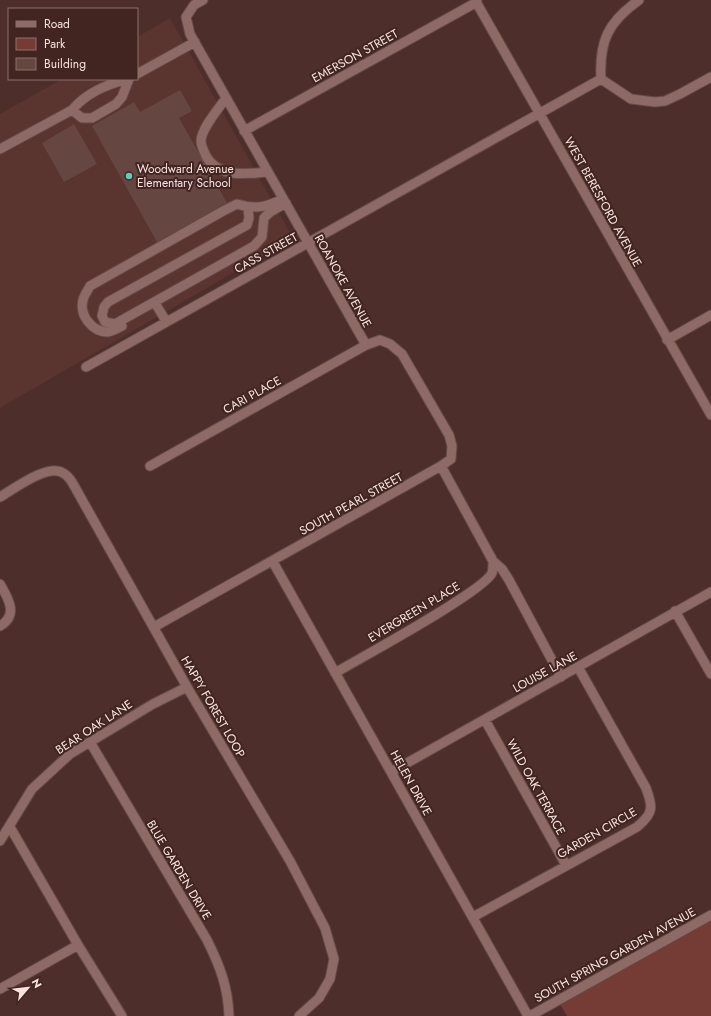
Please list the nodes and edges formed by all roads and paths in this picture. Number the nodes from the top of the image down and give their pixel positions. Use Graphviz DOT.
graph roads {
  1 [pos="203,0"];
  2 [pos="639,0"];
  3 [pos="476,1"];
  4 [pos="194,42"];
  5 [pos="138,73"];
  6 [pos="711,76"];
  7 [pos="601,79"];
  8 [pos="125,80"];
  9 [pos="129,80"];
  10 [pos="226,98"];
  11 [pos="72,110"];
  12 [pos="540,114"];
  13 [pos="244,131"];
  14 [pos="0,149"];
  15 [pos="268,172"];
  16 [pos="284,201"];
  17 [pos="248,208"];
  18 [pos="308,244"];
  19 [pos="156,306"];
  20 [pos="711,315"];
  21 [pos="166,321"];
  22 [pos="668,340"];
  23 [pos="366,345"];
  24 [pos="86,367"];
  25 [pos="711,414"];
  26 [pos="150,466"];
  27 [pos="441,466"];
  28 [pos="0,497"];
  29 [pos="494,561"];
  30 [pos="273,562"];
  31 [pos="0,584"];
  32 [pos="711,592"];
  33 [pos="675,611"];
  34 [pos="0,626"];
  35 [pos="154,627"];
  36 [pos="578,667"];
  37 [pos="335,673"];
  38 [pos="711,674"];
  39 [pos="561,677"];
  40 [pos="187,687"];
  41 [pos="485,720"];
  42 [pos="90,742"];
  43 [pos="391,772"];
  44 [pos="10,828"];
  45 [pos="0,841"];
  46 [pos="566,866"];
  47 [pos="711,915"];
  48 [pos="473,917"];
  49 [pos="78,944"];
  50 [pos="0,989"];
  51 [pos="122,1016"];
  52 [pos="229,1016"];
  53 [pos="299,1016"];
  54 [pos="529,1016"];
  1 -- 4 [label="street, ROANOKE AVENUE"];
  2 -- 7 [label="street"];
  3 -- 12 [label="street, WEST BERESFORD AVENUE"];
  3 -- 13 [label="street, EMERSON STREET"];
  4 -- 5 [label="street"];
  4 -- 10 [label="street, ROANOKE AVENUE"];
  6 -- 7 [label="street"];
  7 -- 12 [label="street, CASS STREET"];
  8 -- 11 [label="street"];
  9 -- 11 [label="street"];
  10 -- 13 [label="street, ROANOKE AVENUE"];
  10 -- 15 [label="street"];
  11 -- 14 [label="street"];
  12 -- 18 [label="street, CASS STREET"];
  12 -- 22 [label="street, WEST BERESFORD AVENUE"];
  13 -- 15 [label="street, ROANOKE AVENUE"];
  15 -- 16 [label="street, ROANOKE AVENUE"];
  16 -- 17 [label="street"];
  16 -- 18 [label="street, ROANOKE AVENUE"];
  16 -- 19 [label="street"];
  17 -- 19 [label="street"];
  17 -- 19 [label="street"];
  18 -- 21 [label="street, CASS STREET"];
  18 -- 23 [label="street, ROANOKE AVENUE"];
  19 -- 21 [label="street"];
  20 -- 22 [label="street"];
  21 -- 24 [label="street, CASS STREET"];
  22 -- 25 [label="street, WEST BERESFORD AVENUE"];
  23 -- 26 [label="street, CARI PLACE"];
  23 -- 27 [label="street, ROANOKE AVENUE"];
  27 -- 29 [label="street"];
  27 -- 30 [label="street, SOUTH PEARL STREET"];
  28 -- 35 [label="street, HAPPY FOREST LOOP"];
  29 -- 37 [label="street, EVERGREEN PLACE"];
  29 -- 39 [label="street"];
  30 -- 35 [label="street, SOUTH PEARL STREET"];
  30 -- 37 [label="street, HELEN DRIVE"];
  31 -- 34 [label="street"];
  32 -- 33 [label="street, LOUISE LANE"];
  33 -- 36 [label="street, LOUISE LANE"];
  33 -- 38 [label="street"];
  35 -- 40 [label="street, HAPPY FOREST LOOP"];
  36 -- 39 [label="street, LOUISE LANE"];
  36 -- 46 [label="street, GARDEN CIRCLE"];
  37 -- 43 [label="street, HELEN DRIVE"];
  39 -- 41 [label="street, LOUISE LANE"];
  40 -- 42 [label="street, BEAR OAK LANE"];
  40 -- 53 [label="street, HAPPY FOREST LOOP"];
  41 -- 43 [label="street, LOUISE LANE"];
  41 -- 46 [label="street, WILD OAK TERRACE"];
  42 -- 44 [label="street, BEAR OAK LANE"];
  42 -- 52 [label="street, BLUE GARDEN DRIVE"];
  43 -- 48 [label="street, HELEN DRIVE"];
  44 -- 45 [label="street, BEAR OAK LANE"];
  44 -- 49 [label="street"];
  46 -- 48 [label="street, GARDEN CIRCLE"];
  47 -- 54 [label="street, SOUTH SPRING GARDEN AVENUE"];
  48 -- 54 [label="street, HELEN DRIVE"];
  49 -- 50 [label="street"];
  49 -- 51 [label="street"];
}
